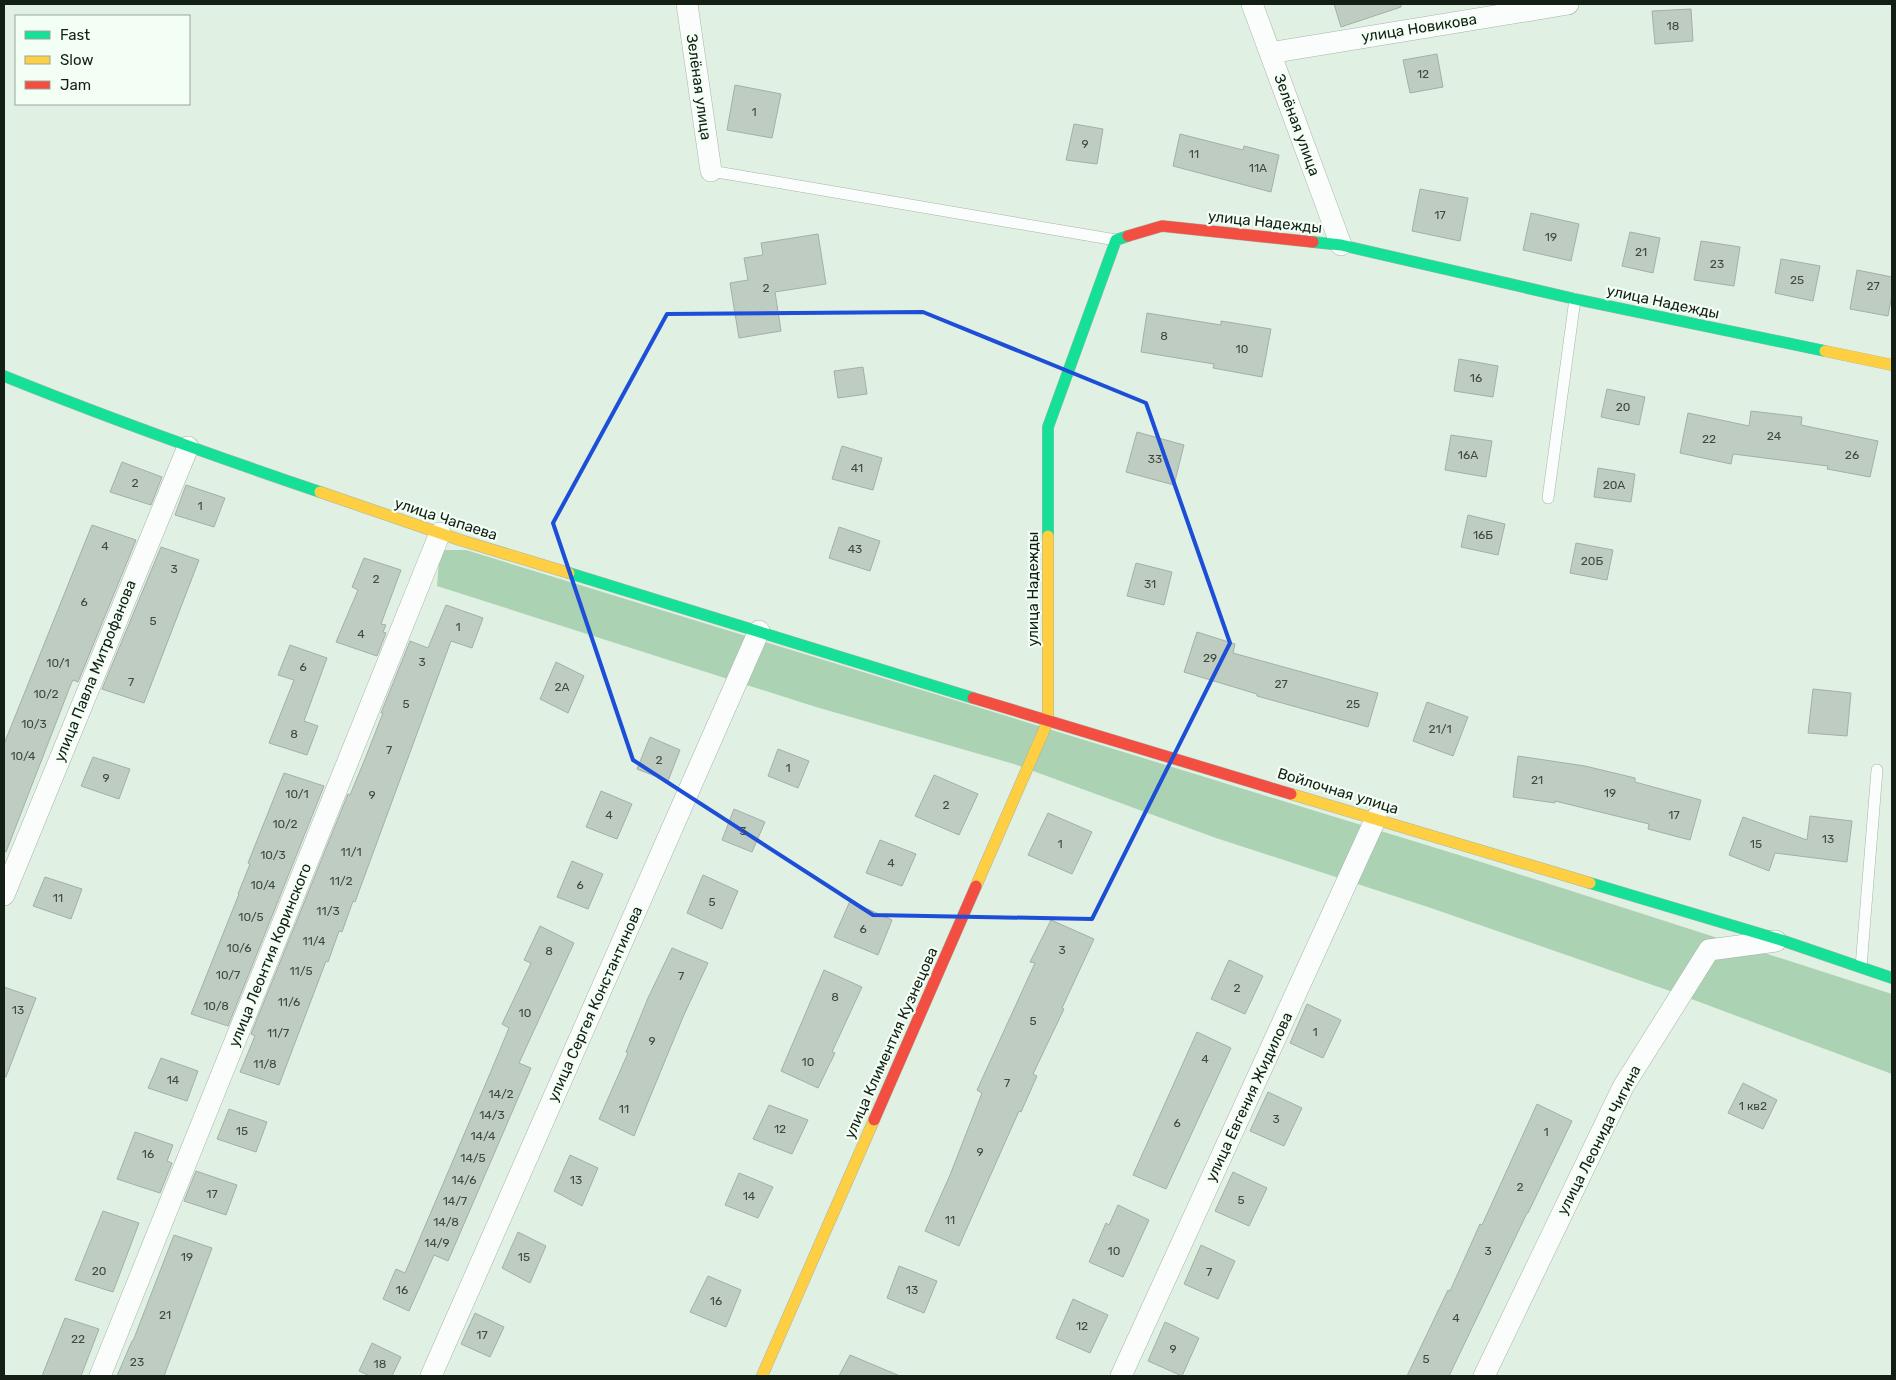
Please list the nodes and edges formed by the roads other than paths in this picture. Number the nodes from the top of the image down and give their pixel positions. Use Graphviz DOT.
graph roads {
  1 [pos="687,4"];
  2 [pos="1252,4"];
  3 [pos="1568,4"];
  4 [pos="1270,53"];
  5 [pos="711,171"];
  6 [pos="1116,240"];
  7 [pos="1341,245"];
  8 [pos="1575,299"];
  9 [pos="1892,364"];
  10 [pos="4,376"];
  11 [pos="188,447"];
  12 [pos="1548,498"];
  13 [pos="440,533"];
  14 [pos="759,631"];
  15 [pos="886,671"];
  16 [pos="1048,721"];
  17 [pos="1877,770"];
  18 [pos="1376,818"];
  19 [pos="4,895"];
  20 [pos="1781,940"];
  21 [pos="1861,967"];
  22 [pos="1892,978"];
  23 [pos="100,1376"];
  24 [pos="431,1376"];
  25 [pos="762,1376"];
  26 [pos="1121,1376"];
  27 [pos="1484,1376"];
  1 -- 5 [label="street, Зелёная улица"];
  2 -- 4 [label="street, Зелёная улица"];
  3 -- 4 [label="street, улица Новикова"];
  4 -- 7 [label="street, Зелёная улица"];
  5 -- 6 [label="lane"];
  6 -- 7 [label="street, улица Надежды"];
  6 -- 16 [label="street, улица Надежды"];
  7 -- 8 [label="street, улица Надежды"];
  8 -- 9 [label="street, улица Надежды"];
  8 -- 12 [label="lane"];
  10 -- 11 [label="street, улица Чапаева"];
  11 -- 13 [label="street, улица Чапаева"];
  11 -- 19 [label="street, улица Павла Митрофанова"];
  13 -- 14 [label="street, улица Чапаева"];
  13 -- 23 [label="street, улица Леонтия Коринского"];
  14 -- 15 [label="street, улица Чапаева"];
  14 -- 24 [label="street, улица Сергея Константинова"];
  15 -- 16 [label="street, Войлочная улица"];
  16 -- 18 [label="street, Войлочная улица"];
  16 -- 25 [label="street, улица Климентия Кузнецова"];
  17 -- 21 [label="lane"];
  18 -- 20 [label="street, Войлочная улица"];
  18 -- 26 [label="street, улица Евгения Жидилова"];
  20 -- 21 [label="street, Войлочная улица"];
  20 -- 27 [label="street, улица Леонида Чигина"];
  21 -- 22 [label="street, Войлочная улица"];
}
